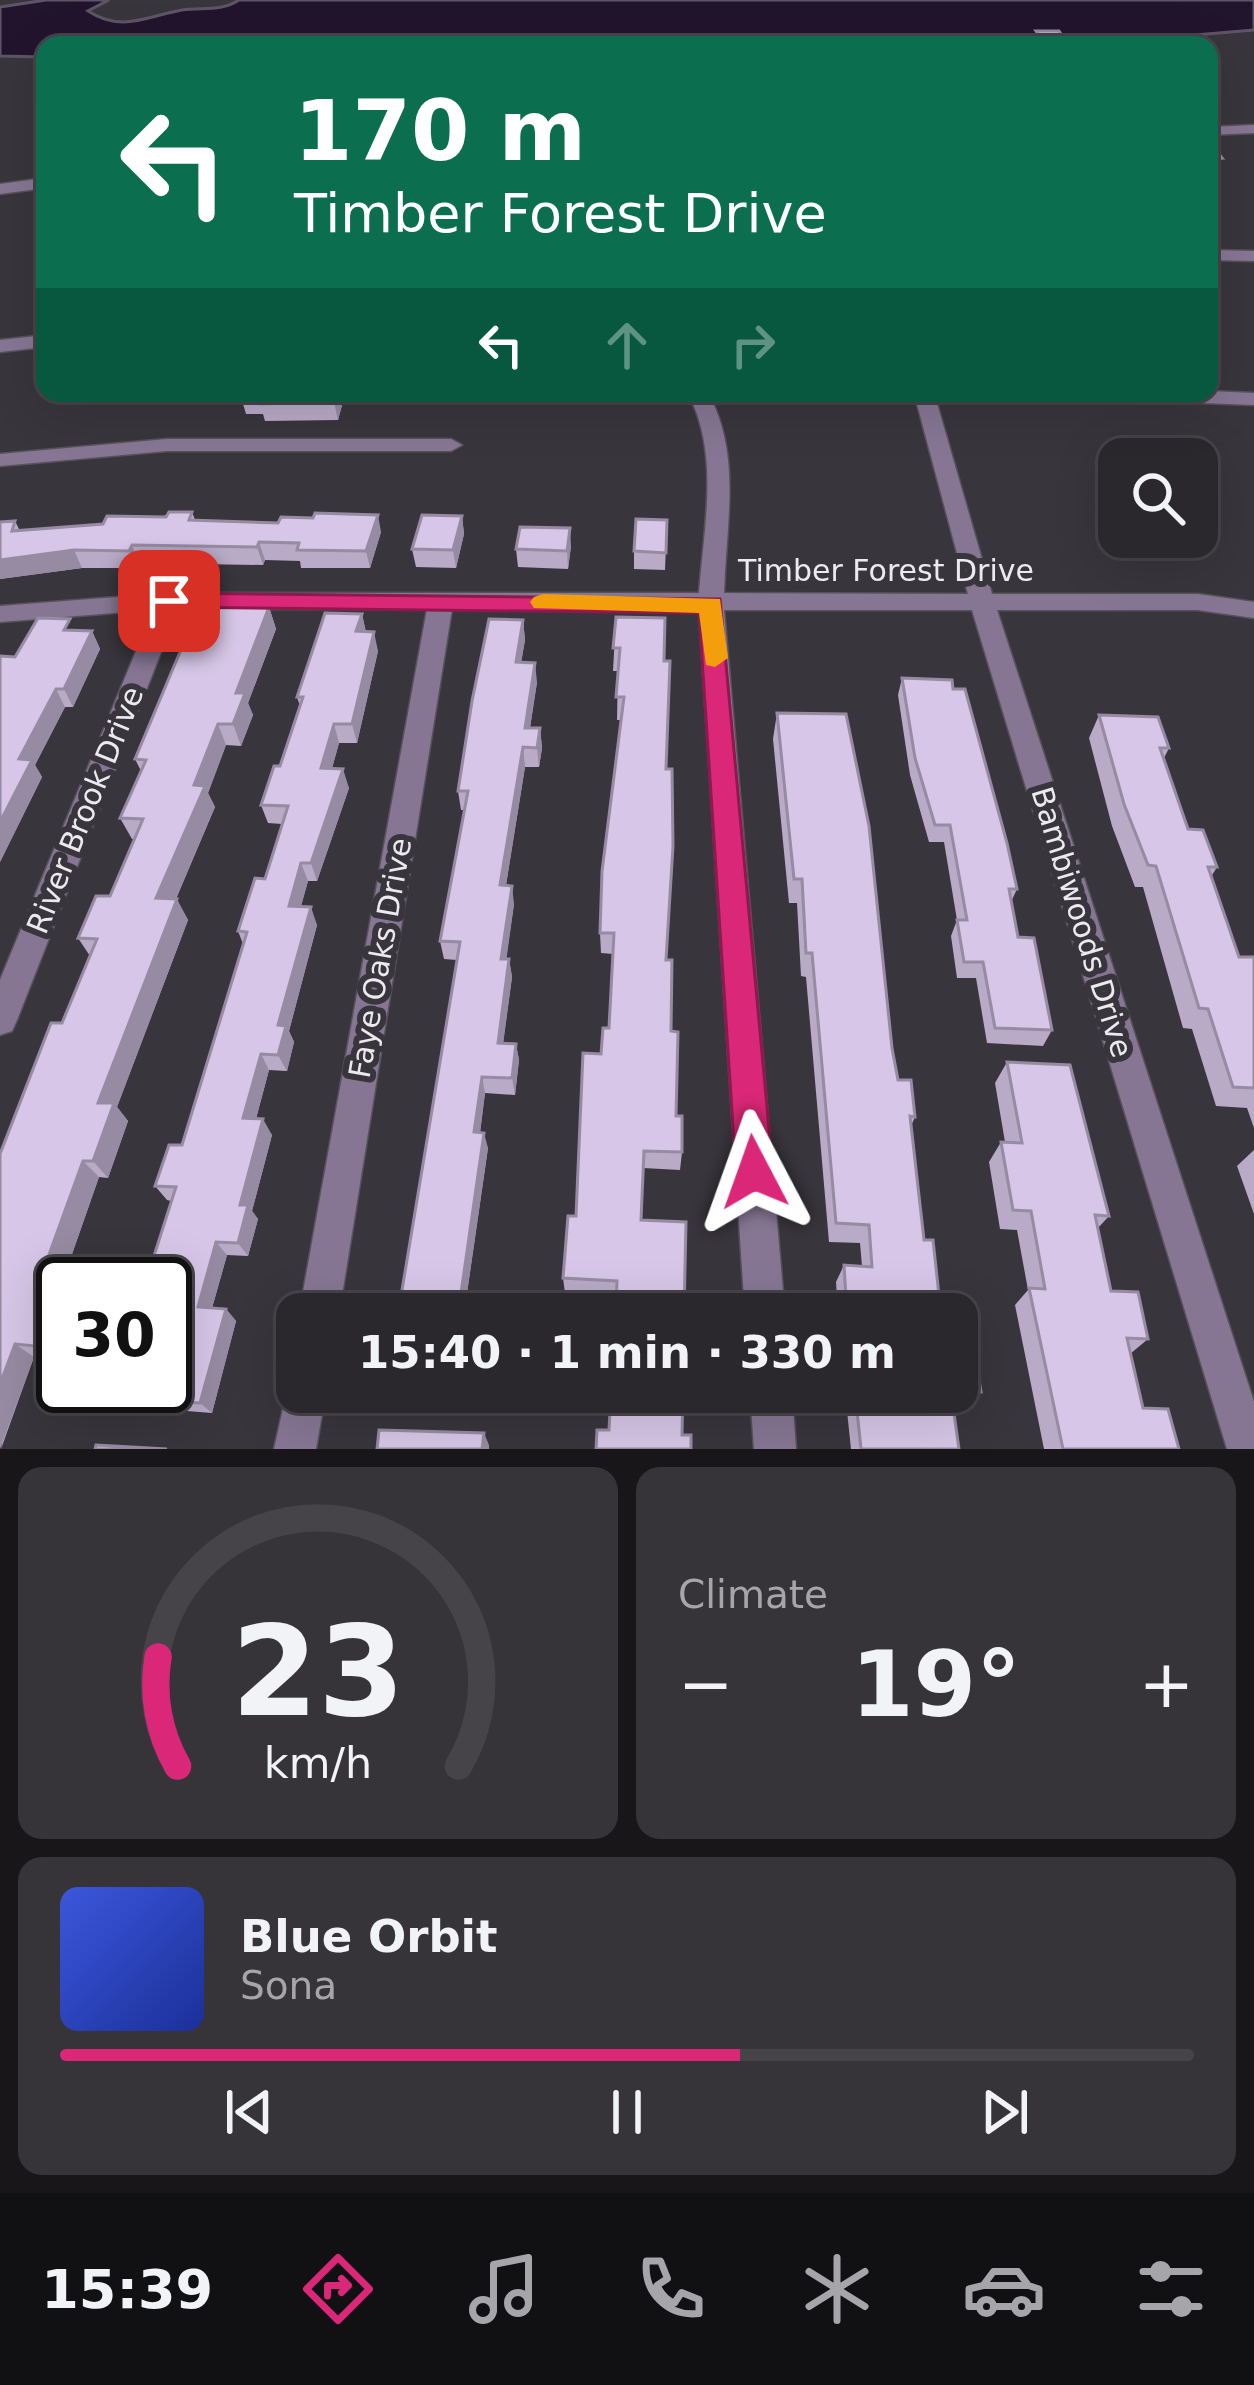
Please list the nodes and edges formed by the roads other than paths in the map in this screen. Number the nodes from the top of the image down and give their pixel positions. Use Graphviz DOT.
graph roads {
  1 [pos="1254,129"];
  2 [pos="1218,131"];
  3 [pos="36,184"];
  4 [pos="0,189"];
  5 [pos="1218,255"];
  6 [pos="1254,256"];
  7 [pos="36,342"];
  8 [pos="0,346"];
  9 [pos="1218,398"];
  10 [pos="1254,399"];
  11 [pos="703,402"];
  12 [pos="926,402"];
  13 [pos="451,445"];
  14 [pos="0,460"];
  15 [pos="1254,592"];
  16 [pos="169,601"];
  17 [pos="441,601"];
  18 [pos="982,602"];
  19 [pos="1198,602"];
  20 [pos="711,604"];
  21 [pos="1254,610"];
  22 [pos="0,614"];
  23 [pos="0,1020"];
  24 [pos="323,1293"];
  25 [pos="763,1293"];
  26 [pos="302,1413"];
  27 [pos="773,1413"];
  28 [pos="296,1449"];
  29 [pos="776,1449"];
  30 [pos="1248,1449"];
  1 -- 2 [label="street"];
  3 -- 4 [label="street"];
  5 -- 6 [label="street"];
  7 -- 8 [label="street"];
  9 -- 10 [label="street"];
  11 -- 20 [label="street"];
  12 -- 18 [label="street, Bambiwoods Drive"];
  13 -- 14 [label="street"];
  15 -- 19 [label="street"];
  16 -- 17 [label="street, Timber Forest Drive"];
  16 -- 22 [label="street, Timber Forest Drive"];
  16 -- 23 [label="street, River Brook Drive"];
  17 -- 20 [label="street, Timber Forest Drive"];
  17 -- 24 [label="street, Faye Oaks Drive"];
  18 -- 19 [label="street, Timber Forest Drive"];
  18 -- 20 [label="street, Timber Forest Drive"];
  18 -- 30 [label="street, Bambiwoods Drive"];
  19 -- 21 [label="street"];
  20 -- 25 [label="street"];
  26 -- 28 [label="street"];
  27 -- 29 [label="street"];
}
